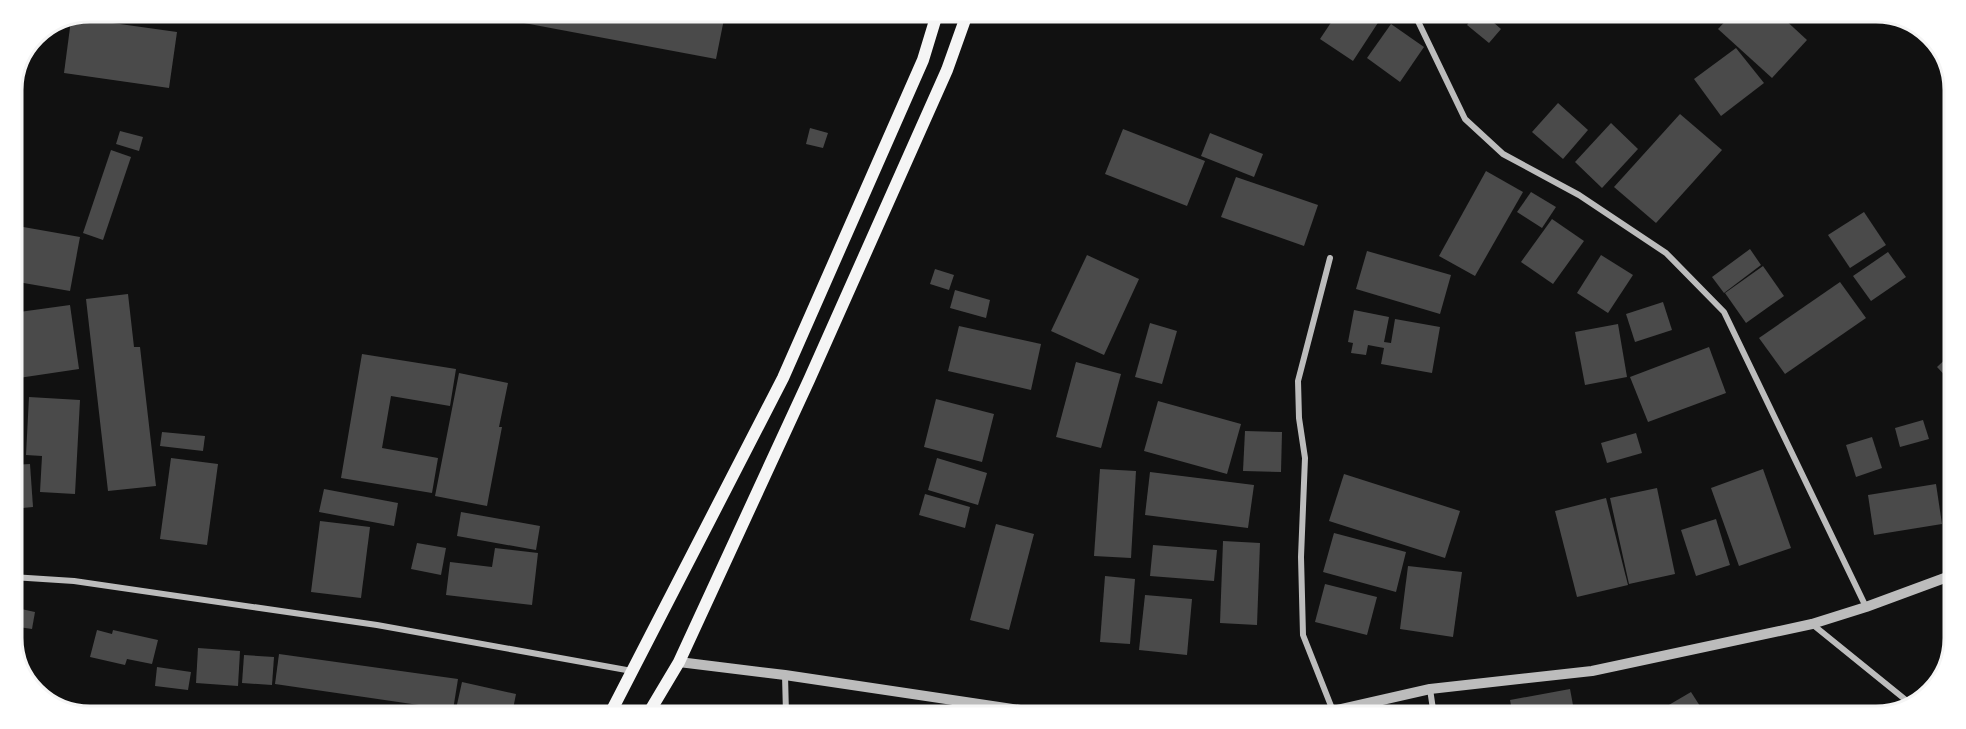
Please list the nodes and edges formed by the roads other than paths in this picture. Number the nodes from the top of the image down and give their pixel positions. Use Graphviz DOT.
graph roads {
  1 [pos="934,22"];
  2 [pos="964,22"];
  3 [pos="1418,22"];
  4 [pos="1330,258"];
  5 [pos="23,578"];
  6 [pos="1944,578"];
  7 [pos="1866,607"];
  8 [pos="1812,624"];
  9 [pos="679,663"];
  10 [pos="632,672"];
  11 [pos="785,675"];
  12 [pos="1430,689"];
  13 [pos="1905,699"];
  14 [pos="614,706"];
  15 [pos="653,706"];
  16 [pos="786,706"];
  17 [pos="977,706"];
  18 [pos="1331,706"];
  19 [pos="1355,706"];
  20 [pos="1433,706"];
  1 -- 10 [label="main road"];
  2 -- 9 [label="main road"];
  3 -- 7 [label="street"];
  4 -- 18 [label="street"];
  5 -- 10 [label="street"];
  6 -- 7 [label="street"];
  7 -- 8 [label="street"];
  8 -- 12 [label="street"];
  8 -- 13 [label="street"];
  9 -- 11 [label="street"];
  9 -- 15 [label="main road"];
  10 -- 14 [label="main road"];
  11 -- 16 [label="street"];
  11 -- 17 [label="street"];
  12 -- 19 [label="street"];
  12 -- 20 [label="street"];
}
